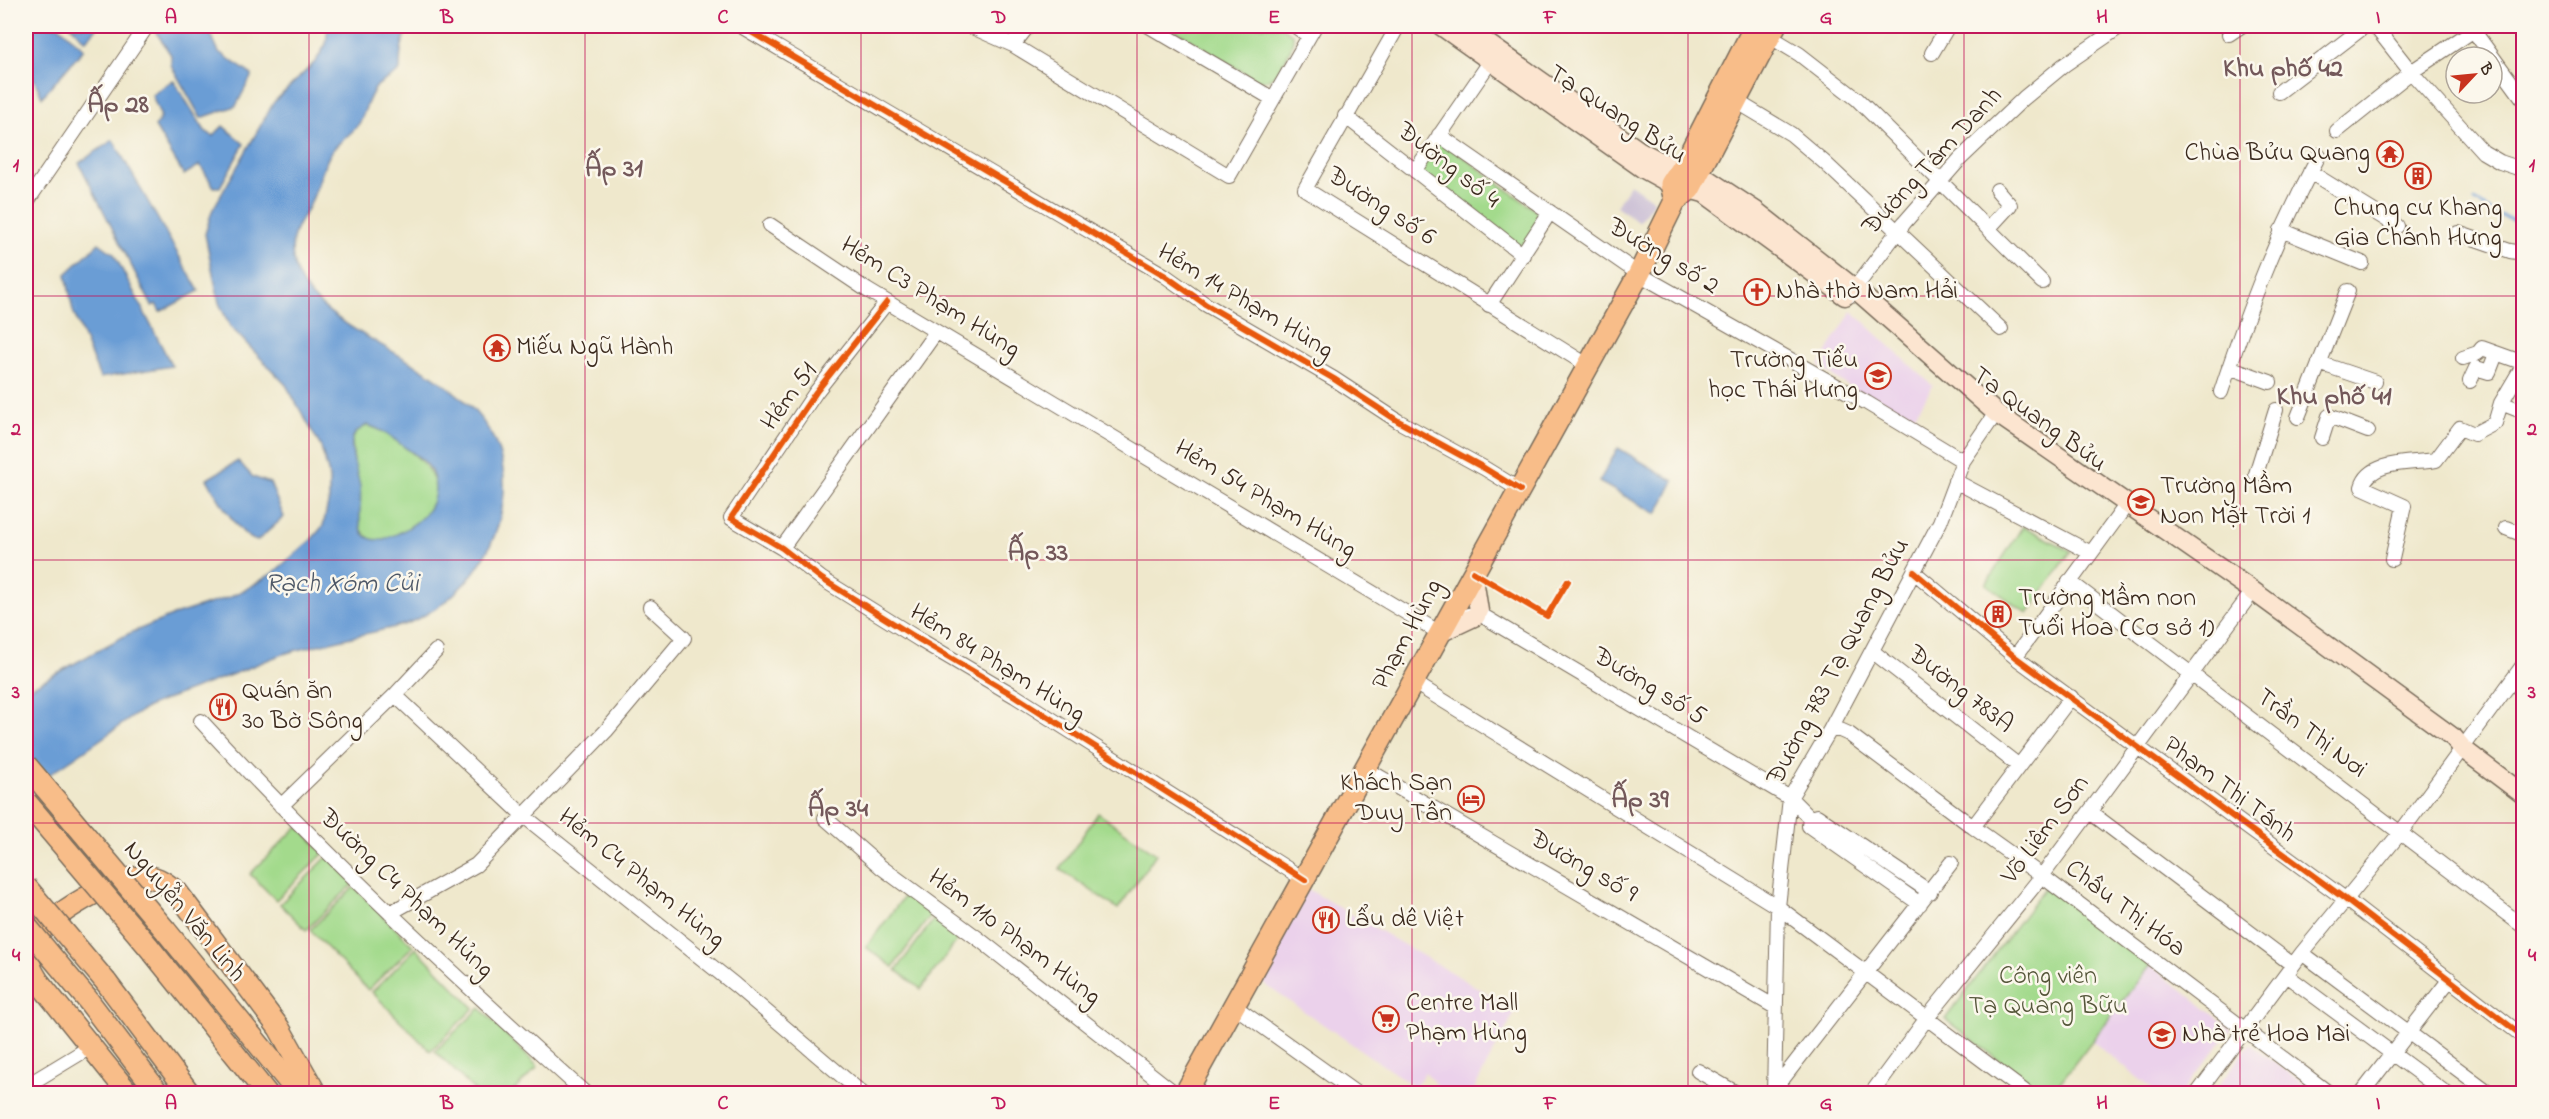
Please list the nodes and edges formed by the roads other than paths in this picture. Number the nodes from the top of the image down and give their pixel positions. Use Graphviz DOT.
graph roads {
  1 [pos="147,26"];
  2 [pos="741,26"];
  3 [pos="970,26"];
  4 [pos="1028,26"];
  5 [pos="1149,26"];
  6 [pos="1295,26"];
  7 [pos="1398,26"];
  8 [pos="1441,26"];
  9 [pos="1463,26"];
  10 [pos="1948,26"];
  11 [pos="2121,26"];
  12 [pos="2365,26"];
  13 [pos="2375,26"];
  14 [pos="2476,28"];
  15 [pos="1766,29"];
  16 [pos="1312,31"];
  17 [pos="1013,45"];
  18 [pos="1932,53"];
  19 [pos="1494,56"];
  20 [pos="2411,72"];
  21 [pos="2279,92"];
  22 [pos="1273,99"];
  23 [pos="2523,100"];
  24 [pos="1736,101"];
  25 [pos="1345,116"];
  26 [pos="2337,131"];
  27 [pos="1439,135"];
  28 [pos="2319,155"];
  29 [pos="2519,165"];
  30 [pos="1415,171"];
  31 [pos="2310,172"];
  32 [pos="1940,182"];
  33 [pos="1683,183"];
  34 [pos="1997,190"];
  35 [pos="26,203"];
  36 [pos="1550,212"];
  37 [pos="770,225"];
  38 [pos="2397,226"];
  39 [pos="1988,229"];
  40 [pos="2282,230"];
  41 [pos="1896,232"];
  42 [pos="2458,233"];
  43 [pos="2523,253"];
  44 [pos="1522,255"];
  45 [pos="2362,263"];
  46 [pos="1639,274"];
  47 [pos="2042,282"];
  48 [pos="2348,291"];
  49 [pos="1851,293"];
  50 [pos="887,302"];
  51 [pos="1489,305"];
  52 [pos="2001,330"];
  53 [pos="936,332"];
  54 [pos="2496,354"];
  55 [pos="2463,358"];
  56 [pos="2319,363"];
  57 [pos="2523,364"];
  58 [pos="1587,365"];
  59 [pos="2229,368"];
  60 [pos="2270,381"];
  61 [pos="2470,381"];
  62 [pos="2375,382"];
  63 [pos="2221,392"];
  64 [pos="2501,403"];
  65 [pos="1066,410"];
  66 [pos="2276,410"];
  67 [pos="2523,412"];
  68 [pos="2298,417"];
  69 [pos="1993,418"];
  70 [pos="2368,431"];
  71 [pos="2322,438"];
  72 [pos="1963,461"];
  73 [pos="2256,474"];
  74 [pos="1955,481"];
  75 [pos="1520,490"];
  76 [pos="2125,507"];
  77 [pos="730,518"];
  78 [pos="2506,528"];
  79 [pos="2523,535"];
  80 [pos="782,548"];
  81 [pos="2091,553"];
  82 [pos="2392,559"];
  83 [pos="1473,572"];
  84 [pos="1914,572"];
  85 [pos="2069,581"];
  86 [pos="2249,596"];
  87 [pos="1456,602"];
  88 [pos="650,606"];
  89 [pos="1479,614"];
  90 [pos="1440,633"];
  91 [pos="436,651"];
  92 [pos="1872,651"];
  93 [pos="2015,657"];
  94 [pos="2521,671"];
  95 [pos="2193,675"];
  96 [pos="1413,682"];
  97 [pos="395,695"];
  98 [pos="2071,697"];
  99 [pos="201,721"];
  100 [pos="1830,730"];
  101 [pos="2139,747"];
  102 [pos="2463,749"];
  103 [pos="26,765"];
  104 [pos="2019,766"];
  105 [pos="1366,769"];
  106 [pos="2523,795"];
  107 [pos="1790,798"];
  108 [pos="26,802"];
  109 [pos="281,806"];
  110 [pos="2090,812"];
  111 [pos="524,816"];
  112 [pos="825,818"];
  113 [pos="1810,818"];
  114 [pos="1973,827"];
  115 [pos="2401,832"];
  116 [pos="1951,863"];
  117 [pos="2042,876"];
  118 [pos="1305,880"];
  119 [pos="26,887"];
  120 [pos="1930,892"];
  121 [pos="2344,899"];
  122 [pos="1920,904"];
  123 [pos="1778,907"];
  124 [pos="390,912"];
  125 [pos="26,926"];
  126 [pos="2523,927"];
  127 [pos="27,949"];
  128 [pos="2302,953"];
  129 [pos="2289,970"];
  130 [pos="1867,974"];
  131 [pos="2450,980"];
  132 [pos="1234,1006"];
  133 [pos="1776,1007"];
  134 [pos="1927,1018"];
  135 [pos="2244,1030"];
  136 [pos="2409,1032"];
  137 [pos="2523,1036"];
  138 [pos="92,1047"];
  139 [pos="2392,1053"];
  140 [pos="1698,1071"];
  141 [pos="26,1086"];
  142 [pos="2523,1089"];
  143 [pos="1187,1092"];
  144 [pos="1774,1092"];
  145 [pos="129,1094"];
  146 [pos="159,1094"];
  147 [pos="190,1094"];
  148 [pos="267,1094"];
  149 [pos="299,1094"];
  150 [pos="316,1094"];
  151 [pos="586,1094"];
  152 [pos="863,1094"];
  153 [pos="1357,1094"];
  154 [pos="1738,1094"];
  155 [pos="1871,1094"];
  156 [pos="2028,1094"];
  157 [pos="2197,1094"];
  158 [pos="2330,1094"];
  159 [pos="2361,1094"];
  160 [pos="2447,1094"];
  161 [pos="2491,1094"];
  162 [pos="2520,1094"];
  1 -- 35 [label="street"];
  2 -- 75 [label="street, Hẻm 14 Phạm Hùng"];
  3 -- 17 [label="street"];
  4 -- 17 [label="street"];
  5 -- 22 [label="street"];
  6 -- 16 [label="street"];
  7 -- 25 [label="street, Đường số 6"];
  8 -- 19 [label="main road, Tạ Quang Bửu"];
  9 -- 19 [label="main road, Tạ Quang Bửu"];
  10 -- 18 [label="street"];
  11 -- 32 [label="street, Đường Tám Danh"];
  12 -- 21 [label="street"];
  13 -- 20 [label="street"];
  14 -- 20 [label="street"];
  14 -- 23 [label="street"];
  15 -- 24 [label="main road"];
  15 -- 32 [label="street"];
  15 -- 33 [label="main road"];
  16 -- 22 [label="street"];
  17 -- 22 [label="street"];
  19 -- 27 [label="street"];
  19 -- 33 [label="main road, Tạ Quang Bửu"];
  20 -- 26 [label="street"];
  20 -- 29 [label="street"];
  24 -- 33 [label="main road"];
  24 -- 41 [label="street"];
  25 -- 30 [label="street, Đường số 4"];
  25 -- 51 [label="street, Đường số 6"];
  27 -- 30 [label="street"];
  27 -- 36 [label="street, Đường số 2"];
  28 -- 31 [label="street"];
  30 -- 44 [label="street, Đường số 4"];
  31 -- 38 [label="street"];
  31 -- 40 [label="street"];
  32 -- 39 [label="street"];
  32 -- 41 [label="street, Đường Tám Danh"];
  33 -- 46 [label="main road, Phạm Hùng"];
  33 -- 49 [label="main road, Tạ Quang Bửu"];
  34 -- 39 [label="street"];
  36 -- 44 [label="street"];
  36 -- 46 [label="street, Đường số 2"];
  37 -- 50 [label="street, Hẻm C3 Phạm Hùng"];
  39 -- 47 [label="street"];
  40 -- 45 [label="street"];
  40 -- 59 [label="street"];
  41 -- 49 [label="street, Đường Tám Danh"];
  41 -- 52 [label="street"];
  42 -- 43 [label="street"];
  44 -- 51 [label="street"];
  46 -- 58 [label="main road, Phạm Hùng"];
  46 -- 72 [label="street, Đường số 2"];
  48 -- 56 [label="street"];
  49 -- 69 [label="main road, Tạ Quang Bửu"];
  50 -- 53 [label="street, Hẻm C3 Phạm Hùng"];
  50 -- 77 [label="street, Hẻm 51"];
  51 -- 58 [label="street, Đường số 6"];
  53 -- 65 [label="street, Hẻm C3 Phạm Hùng"];
  53 -- 80 [label="street"];
  54 -- 55 [label="street"];
  54 -- 57 [label="street"];
  54 -- 61 [label="street"];
  56 -- 62 [label="street"];
  56 -- 68 [label="street"];
  57 -- 64 [label="street"];
  58 -- 75 [label="main road, Phạm Hùng"];
  59 -- 60 [label="street"];
  59 -- 63 [label="street"];
  64 -- 67 [label="street"];
  64 -- 82 [label="street"];
  65 -- 90 [label="street, Hẻm 54 Phạm Hùng"];
  66 -- 73 [label="street"];
  69 -- 72 [label="street, Đường 783 Tạ Quang Bửu"];
  69 -- 76 [label="main road, Tạ Quang Bửu"];
  70 -- 71 [label="street"];
  72 -- 74 [label="street, Đường 783 Tạ Quang Bửu"];
  74 -- 81 [label="street"];
  74 -- 84 [label="street, Đường 783 Tạ Quang Bửu"];
  75 -- 83 [label="main road, Phạm Hùng"];
  76 -- 81 [label="street"];
  76 -- 86 [label="main road, Tạ Quang Bửu"];
  77 -- 80 [label="street, Hẻm 84 Phạm Hùng"];
  78 -- 79 [label="street"];
  80 -- 118 [label="street, Hẻm 84 Phạm Hùng"];
  81 -- 85 [label="street"];
  83 -- 87 [label="main road, Phạm Hùng"];
  83 -- 89 [label="main road"];
  84 -- 92 [label="street, Đường 783 Tạ Quang Bửu"];
  84 -- 93 [label="street, Phạm Thị Tánh"];
  85 -- 93 [label="street"];
  85 -- 95 [label="street, Trần Thị Nơi"];
  86 -- 95 [label="street, Võ Liêm Sơn"];
  86 -- 102 [label="main road, Tạ Quang Bửu"];
  87 -- 89 [label="street, Đường số 5"];
  87 -- 90 [label="main road, Phạm Hùng"];
  88 -- 111 [label="street"];
  89 -- 90 [label="main road"];
  89 -- 107 [label="street, Đường số 5"];
  90 -- 96 [label="main road, Phạm Hùng"];
  91 -- 97 [label="street"];
  92 -- 100 [label="street, Đường 783 Tạ Quang Bửu"];
  92 -- 104 [label="street, Đường 783A"];
  93 -- 98 [label="street, Phạm Thị Tánh"];
  94 -- 102 [label="street"];
  95 -- 101 [label="street, Võ Liêm Sơn"];
  95 -- 115 [label="street, Trần Thị Nơi"];
  96 -- 105 [label="main road, Phạm Hùng"];
  96 -- 123 [label="street"];
  97 -- 109 [label="street"];
  97 -- 111 [label="street, Hẻm C4 Phạm Hùng"];
  98 -- 101 [label="street, Phạm Thị Tánh"];
  98 -- 104 [label="street"];
  99 -- 109 [label="street, Đường C4 Phạm Hủng"];
  100 -- 107 [label="street, Đường 783 Tạ Quang Bửu"];
  100 -- 114 [label="street, Châu Thị Hóa"];
  101 -- 110 [label="street, Võ Liêm Sơn"];
  101 -- 121 [label="street, Phạm Thị Tánh"];
  102 -- 106 [label="main road, Tạ Quang Bửu"];
  102 -- 115 [label="street"];
  103 -- 149 [label="main road, Nguyễn Văn Linh, bridge"];
  104 -- 114 [label="street"];
  105 -- 118 [label="main road, Phạm Hùng"];
  105 -- 133 [label="street, Đường số 9"];
  107 -- 113 [label="street, Đường số 5"];
  107 -- 123 [label="street, Đường 783 Tạ Quang Bửu"];
  108 -- 148 [label="main road, Nguyễn Văn Linh, bridge"];
  109 -- 124 [label="street, Đường C4 Phạm Hủng"];
  110 -- 117 [label="street, Võ Liêm Sơn"];
  110 -- 129 [label="street"];
  111 -- 124 [label="street"];
  111 -- 152 [label="street, Hẻm C4 Phạm Hùng"];
  112 -- 143 [label="street, Hẻm 110 Phạm Hùng"];
  113 -- 120 [label="street"];
  113 -- 122 [label="street, Đường số 5"];
  114 -- 117 [label="street, Châu Thị Hóa"];
  115 -- 121 [label="street"];
  115 -- 126 [label="street, Trần Thị Nơi"];
  116 -- 120 [label="street"];
  117 -- 134 [label="street, Võ Liêm Sơn"];
  117 -- 135 [label="street, Châu Thị Hóa"];
  118 -- 132 [label="main road, Phạm Hùng"];
  119 -- 147 [label="main road, bridge"];
  120 -- 122 [label="street"];
  121 -- 128 [label="street"];
  121 -- 131 [label="street, Phạm Thị Tánh"];
  122 -- 130 [label="street"];
  123 -- 130 [label="street"];
  123 -- 133 [label="street, Đường 783 Tạ Quang Bửu"];
  124 -- 151 [label="street, Đường C4 Phạm Hủng"];
  125 -- 146 [label="main road, bridge"];
  127 -- 138 [label="main road"];
  127 -- 150 [label="main road"];
  128 -- 129 [label="street"];
  128 -- 136 [label="street"];
  129 -- 135 [label="street"];
  129 -- 139 [label="street"];
  130 -- 134 [label="street"];
  130 -- 144 [label="street"];
  131 -- 136 [label="street"];
  131 -- 137 [label="street, Phạm Thị Tánh"];
  132 -- 143 [label="main road, Phạm Hùng"];
  132 -- 153 [label="street"];
  133 -- 144 [label="street, Đường 783 Tạ Quang Bửu"];
  134 -- 155 [label="street, Võ Liêm Sơn"];
  134 -- 156 [label="street"];
  135 -- 157 [label="street"];
  135 -- 158 [label="street, Châu Thị Hóa"];
  136 -- 139 [label="street"];
  136 -- 161 [label="street"];
  138 -- 141 [label="street"];
  138 -- 145 [label="main road"];
  139 -- 159 [label="street"];
  139 -- 160 [label="street"];
  140 -- 154 [label="street"];
  142 -- 162 [label="street"];
}
